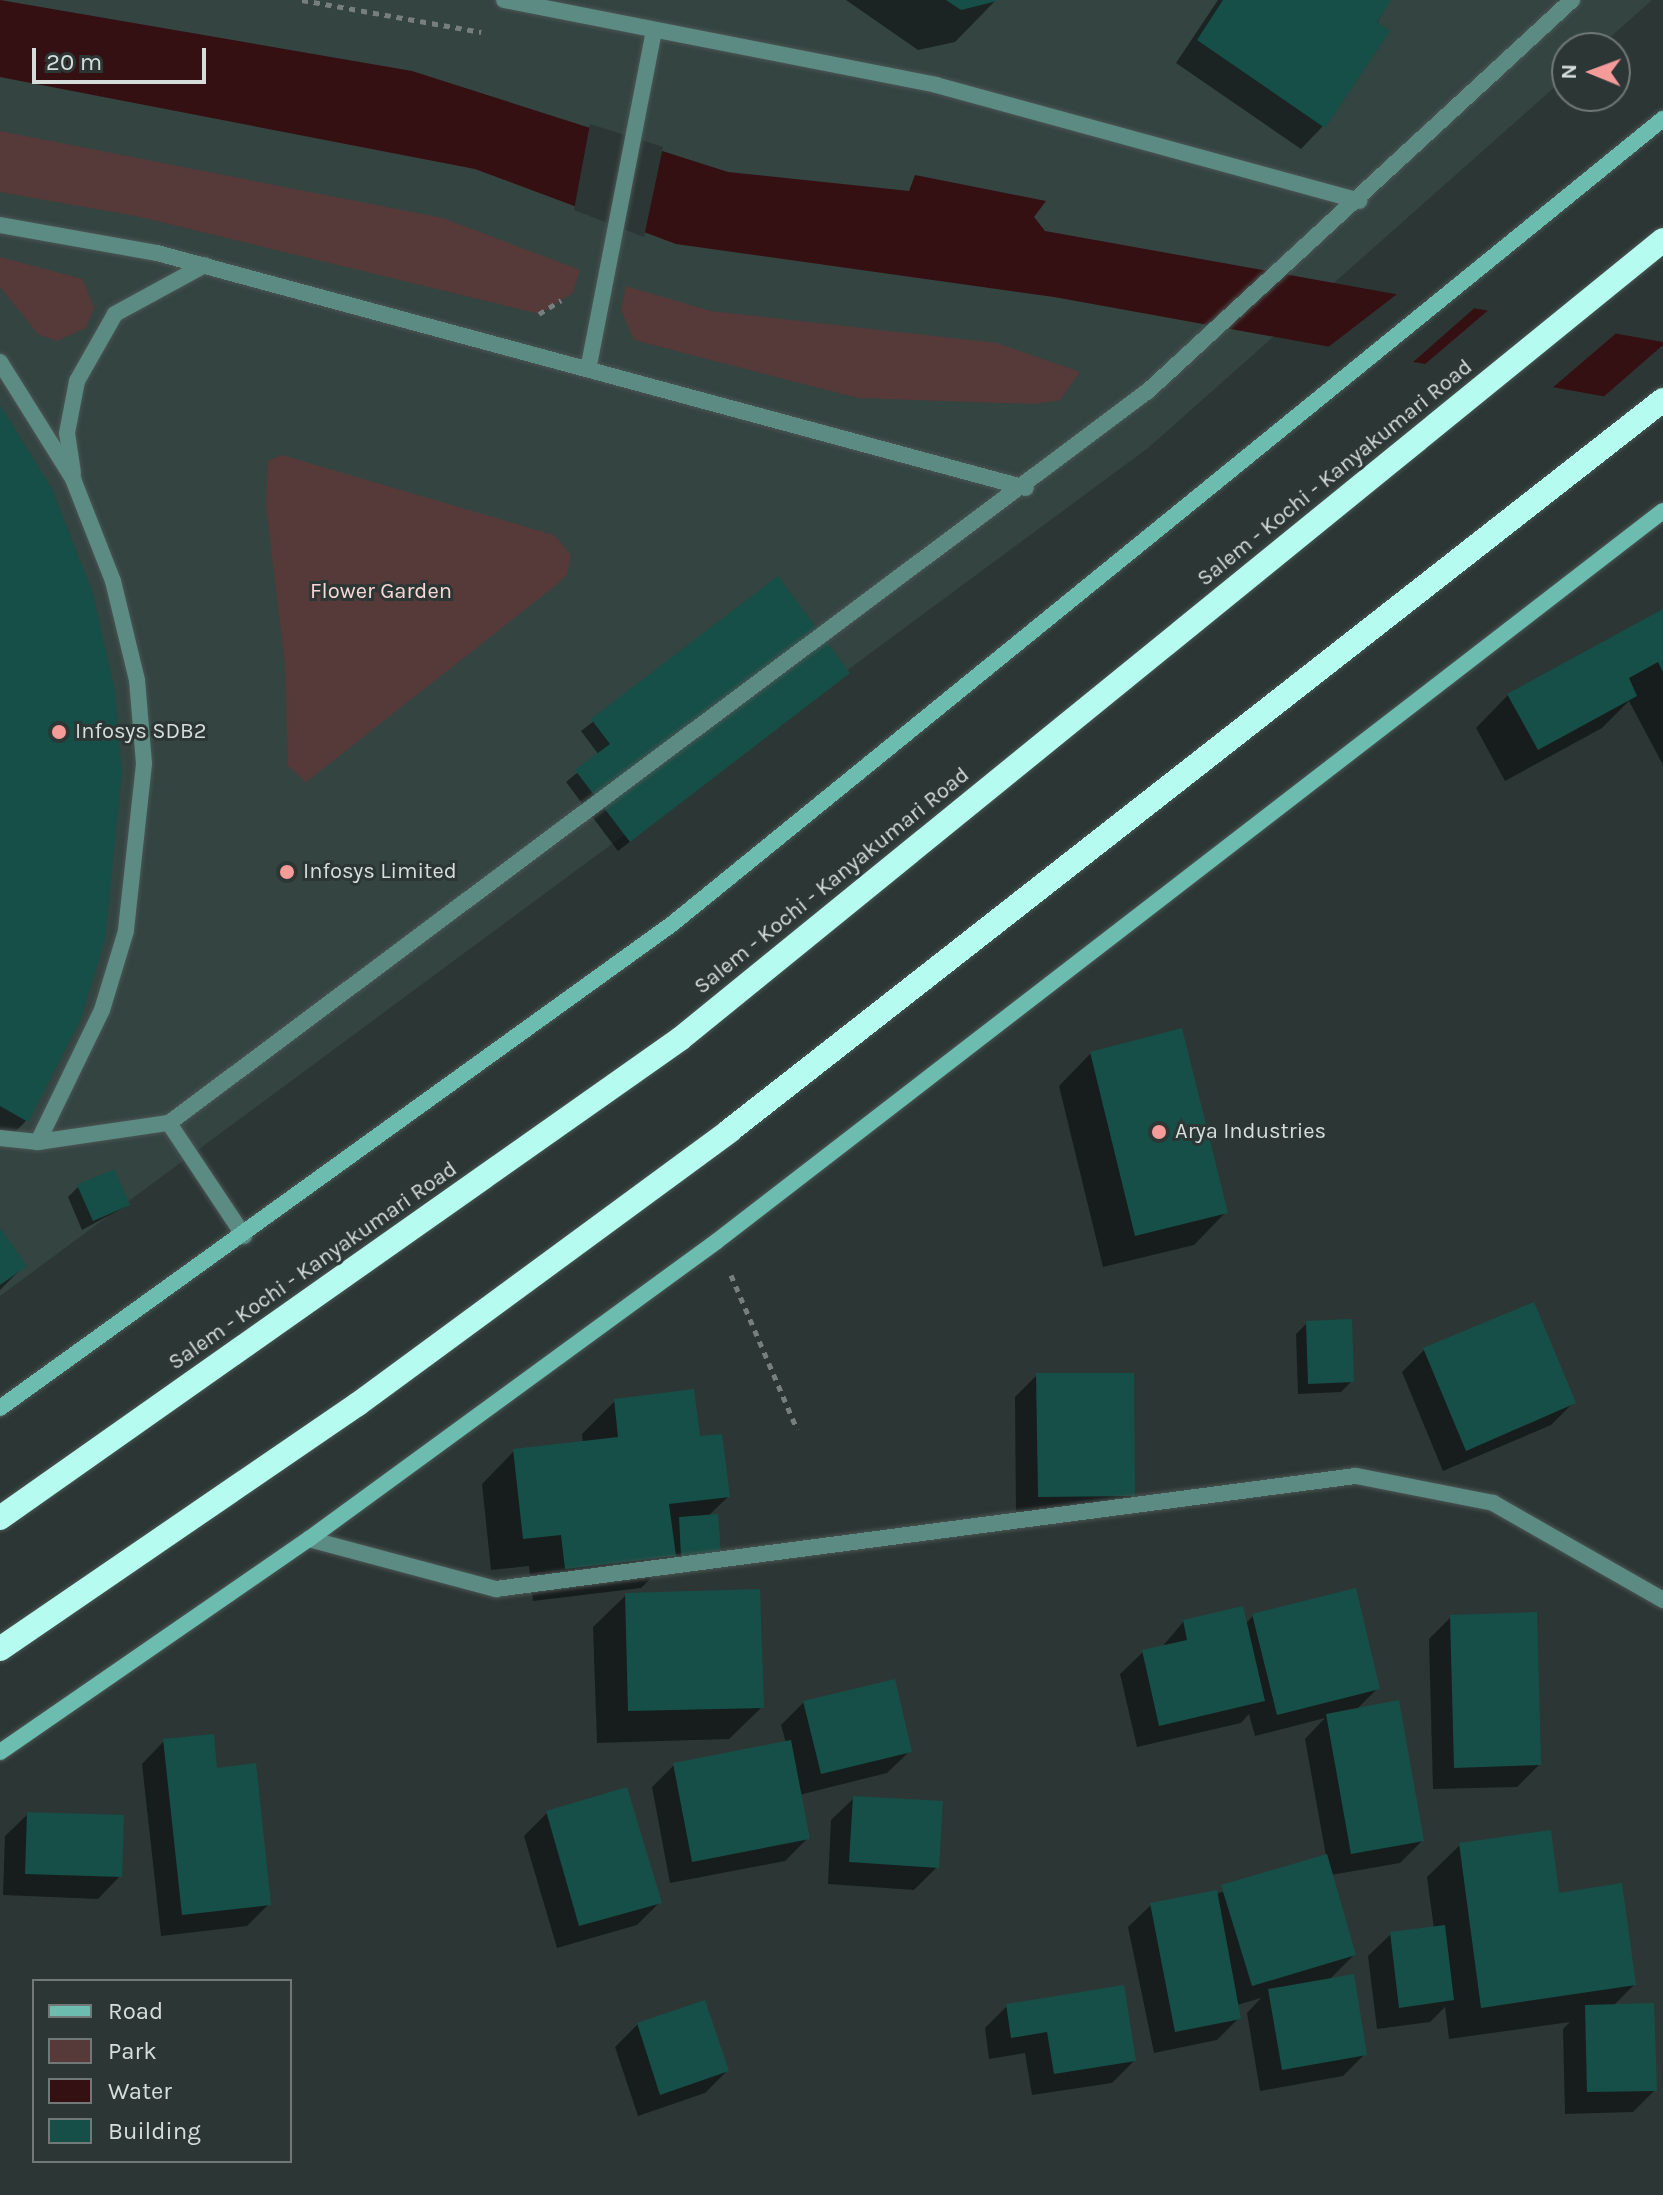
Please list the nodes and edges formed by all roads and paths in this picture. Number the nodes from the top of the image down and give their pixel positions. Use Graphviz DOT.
graph roads {
  1 [pos="302,0"];
  2 [pos="504,0"];
  3 [pos="1572,0"];
  4 [pos="654,31"];
  5 [pos="491,34"];
  6 [pos="1663,119"];
  7 [pos="1359,201"];
  8 [pos="0,225"];
  9 [pos="1663,240"];
  10 [pos="205,265"];
  11 [pos="0,362"];
  12 [pos="589,365"];
  13 [pos="1663,400"];
  14 [pos="73,479"];
  15 [pos="1026,488"];
  16 [pos="1663,511"];
  17 [pos="169,1123"];
  18 [pos="0,1138"];
  19 [pos="38,1142"];
  20 [pos="244,1236"];
  21 [pos="717,1241"];
  22 [pos="0,1408"];
  23 [pos="797,1429"];
  24 [pos="0,1518"];
  25 [pos="309,1539"];
  26 [pos="1663,1600"];
  27 [pos="0,1649"];
  28 [pos="0,1752"];
  1 -- 5 [label="path"];
  2 -- 4 [label="street"];
  3 -- 7 [label="street"];
  4 -- 7 [label="street"];
  4 -- 12 [label="street"];
  6 -- 20 [label="street"];
  7 -- 15 [label="street"];
  8 -- 10 [label="street"];
  9 -- 24 [label="highway, Salem - Kochi - Kanyakumari Road"];
  10 -- 12 [label="street"];
  10 -- 14 [label="street"];
  11 -- 14 [label="street"];
  12 -- 15 [label="street"];
  13 -- 27 [label="highway"];
  14 -- 19 [label="street"];
  15 -- 17 [label="street"];
  16 -- 21 [label="street"];
  17 -- 19 [label="street"];
  17 -- 20 [label="street"];
  18 -- 19 [label="street"];
  20 -- 22 [label="street"];
  21 -- 23 [label="path"];
  21 -- 25 [label="street"];
  25 -- 26 [label="street"];
  25 -- 28 [label="street"];
}
